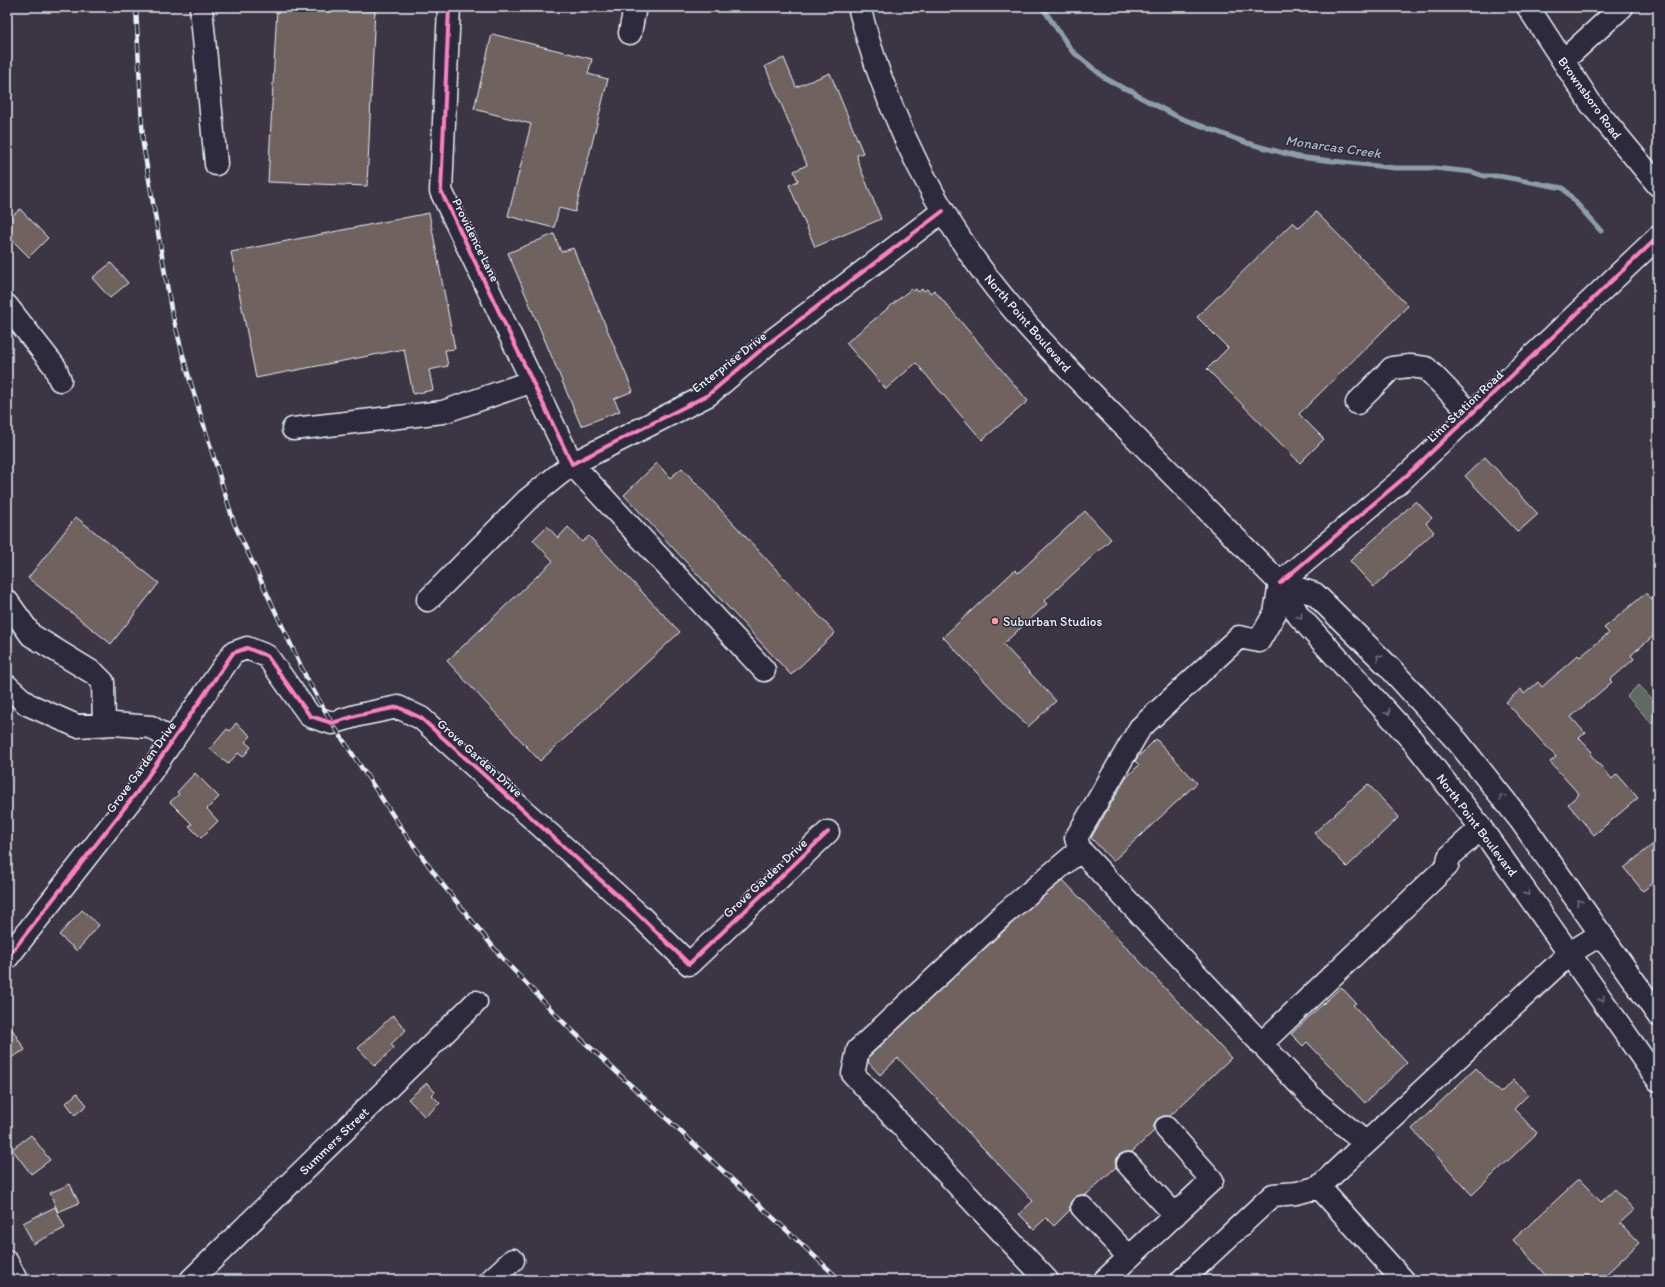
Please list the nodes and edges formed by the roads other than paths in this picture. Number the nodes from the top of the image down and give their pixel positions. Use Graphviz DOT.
graph roads {
  1 [pos="201,7"];
  2 [pos="449,7"];
  3 [pos="635,7"];
  4 [pos="859,7"];
  5 [pos="1528,7"];
  6 [pos="1622,7"];
  7 [pos="630,33"];
  8 [pos="1563,61"];
  9 [pos="216,164"];
  10 [pos="1658,185"];
  11 [pos="943,211"];
  12 [pos="1658,237"];
  13 [pos="7,306"];
  14 [pos="60,380"];
  15 [pos="532,381"];
  16 [pos="1357,403"];
  17 [pos="1471,414"];
  18 [pos="294,429"];
  19 [pos="572,464"];
  20 [pos="1280,583"];
  21 [pos="428,600"];
  22 [pos="7,601"];
  23 [pos="764,670"];
  24 [pos="7,686"];
  25 [pos="104,725"];
  26 [pos="173,741"];
  27 [pos="1481,828"];
  28 [pos="828,832"];
  29 [pos="1080,850"];
  30 [pos="1601,934"];
  31 [pos="1570,953"];
  32 [pos="7,958"];
  33 [pos="476,1002"];
  34 [pos="1658,1015"];
  35 [pos="1261,1044"];
  36 [pos="1658,1080"];
  37 [pos="1166,1128"];
  38 [pos="1366,1143"];
  39 [pos="1128,1164"];
  40 [pos="1319,1187"];
  41 [pos="1082,1207"];
  42 [pos="1175,1215"];
  43 [pos="1129,1257"];
  44 [pos="513,1260"];
  45 [pos="7,1262"];
  46 [pos="16,1280"];
  47 [pos="191,1280"];
  48 [pos="491,1280"];
  49 [pos="1046,1280"];
  50 [pos="1105,1280"];
  51 [pos="1182,1280"];
  52 [pos="1403,1280"];
  1 -- 9 [label="street"];
  2 -- 15 [label="street, Providence Lane"];
  3 -- 7 [label="street"];
  4 -- 11 [label="street, North Point Boulevard"];
  5 -- 8 [label="street, Brownsboro Road"];
  6 -- 8 [label="street"];
  8 -- 10 [label="street, Brownsboro Road"];
  11 -- 19 [label="street, Enterprise Drive"];
  11 -- 20 [label="street, North Point Boulevard"];
  12 -- 17 [label="street, Linn Station Road"];
  13 -- 14 [label="street"];
  15 -- 18 [label="street"];
  15 -- 19 [label="street, Providence Lane"];
  16 -- 17 [label="street"];
  17 -- 20 [label="street, Linn Station Road"];
  19 -- 21 [label="street, Enterprise Drive"];
  19 -- 23 [label="street, Providence Lane"];
  20 -- 27 [label="street, North Point Boulevard, one-way"];
  20 -- 29 [label="street"];
  30 -- 20 [label="street, North Point Boulevard, one-way"];
  22 -- 25 [label="street"];
  24 -- 25 [label="street"];
  25 -- 26 [label="street"];
  26 -- 28 [label="street, Grove Garden Drive"];
  26 -- 32 [label="street, Grove Garden Drive"];
  27 -- 31 [label="street, North Point Boulevard, one-way"];
  27 -- 35 [label="street"];
  29 -- 35 [label="street"];
  29 -- 49 [label="street"];
  30 -- 31 [label="street"];
  30 -- 34 [label="street, North Point Boulevard"];
  31 -- 36 [label="street, North Point Boulevard, one-way"];
  31 -- 38 [label="street"];
  33 -- 47 [label="street, Summers Street"];
  35 -- 38 [label="street"];
  37 -- 42 [label="street"];
  38 -- 40 [label="street"];
  39 -- 42 [label="street"];
  40 -- 51 [label="street"];
  40 -- 52 [label="street"];
  41 -- 43 [label="street"];
  42 -- 43 [label="street"];
  43 -- 50 [label="street"];
  44 -- 48 [label="street"];
  45 -- 46 [label="street"];
}
